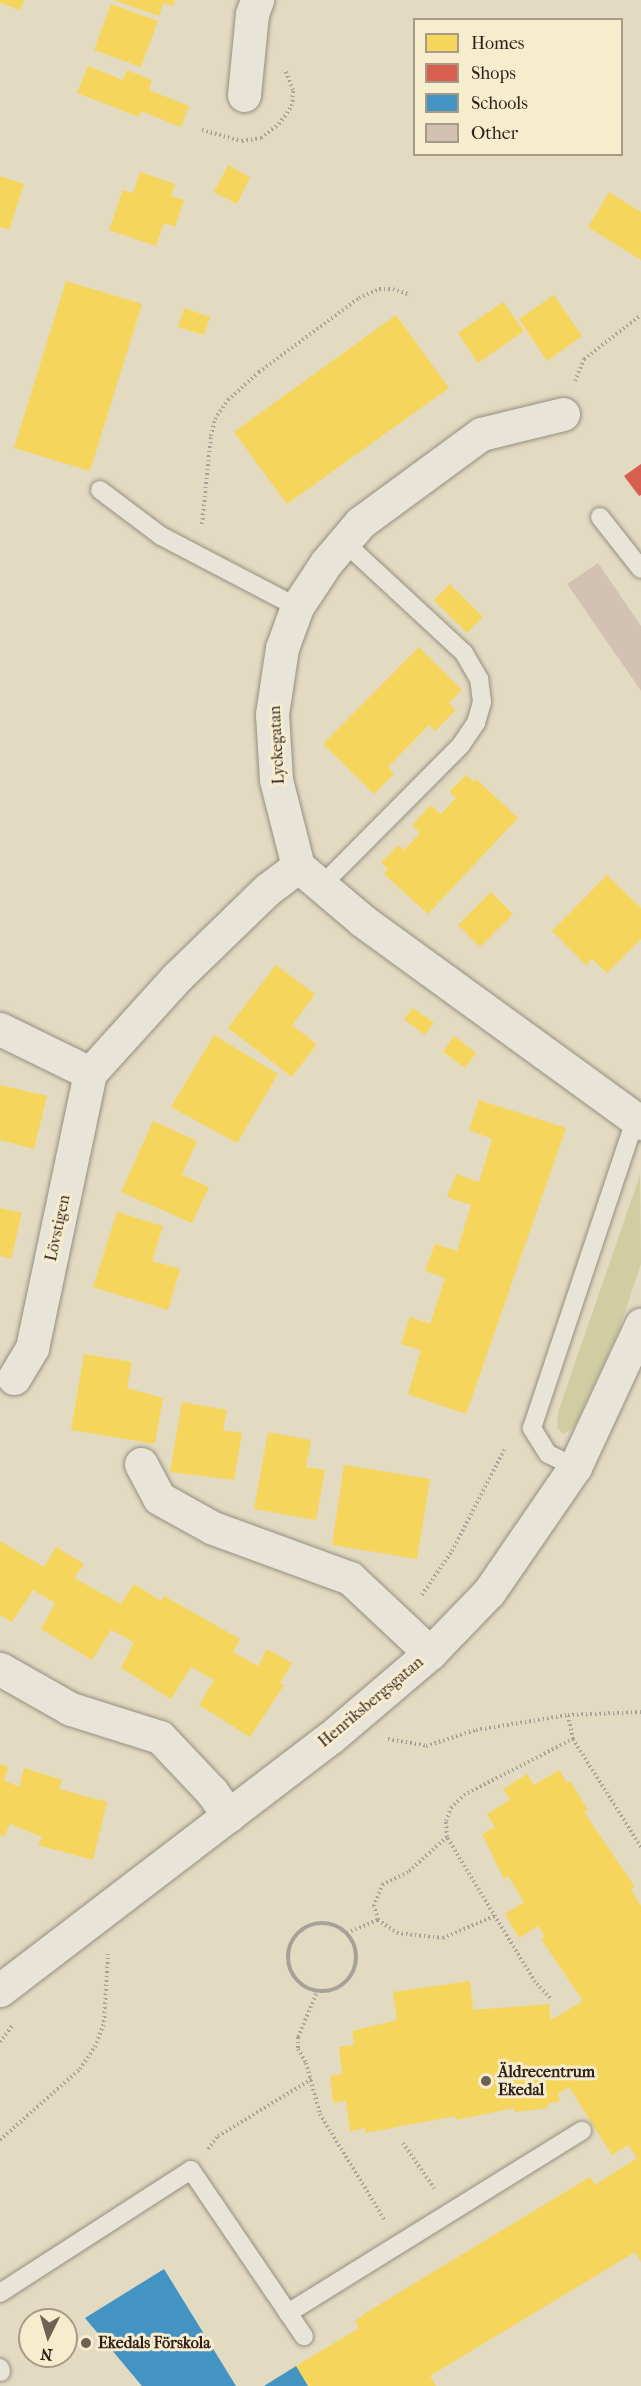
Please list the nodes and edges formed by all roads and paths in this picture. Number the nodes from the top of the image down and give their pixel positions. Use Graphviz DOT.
graph roads {
  1 [pos="257,0"];
  2 [pos="244,96"];
  3 [pos="410,295"];
  4 [pos="641,315"];
  5 [pos="563,414"];
  6 [pos="100,490"];
  7 [pos="600,517"];
  8 [pos="344,542"];
  9 [pos="199,555"];
  10 [pos="641,569"];
  11 [pos="297,608"];
  12 [pos="310,876"];
  13 [pos="0,1029"];
  14 [pos="90,1073"];
  15 [pos="638,1122"];
  16 [pos="641,1325"];
  17 [pos="14,1378"];
  18 [pos="504,1450"];
  19 [pos="141,1464"];
  20 [pos="575,1467"];
  21 [pos="417,1603"];
  22 [pos="430,1653"];
  23 [pos="0,1669"];
  24 [pos="641,1712"];
  25 [pos="568,1715"];
  26 [pos="386,1738"];
  27 [pos="573,1739"];
  28 [pos="229,1816"];
  29 [pos="447,1837"];
  30 [pos="641,1847"];
  31 [pos="494,1916"];
  32 [pos="378,1920"];
  33 [pos="347,1933"];
  34 [pos="108,1945"];
  35 [pos="2,1985"];
  36 [pos="318,1990"];
  37 [pos="550,1998"];
  38 [pos="312,2079"];
  39 [pos="582,2131"];
  40 [pos="0,2140"];
  41 [pos="403,2144"];
  42 [pos="191,2170"];
  43 [pos="450,2211"];
  44 [pos="398,2243"];
  45 [pos="0,2293"];
  46 [pos="288,2313"];
  47 [pos="304,2336"];
  1 -- 2 [label="street"];
  3 -- 9 [label="path"];
  4 -- 5 [label="path"];
  5 -- 8 [label="street, Lyckegatan"];
  6 -- 9 [label="lane"];
  7 -- 10 [label="lane"];
  8 -- 11 [label="street, Lyckegatan"];
  8 -- 12 [label="lane"];
  9 -- 11 [label="lane"];
  11 -- 12 [label="street, Lyckegatan"];
  12 -- 14 [label="street"];
  12 -- 15 [label="street"];
  13 -- 14 [label="street"];
  14 -- 17 [label="street, Lövstigen"];
  15 -- 20 [label="lane"];
  16 -- 20 [label="street, Henriksbergsgatan"];
  18 -- 21 [label="path"];
  19 -- 22 [label="street"];
  20 -- 22 [label="street, Henriksbergsgatan"];
  22 -- 28 [label="street, Henriksbergsgatan"];
  23 -- 28 [label="street"];
  24 -- 25 [label="path"];
  25 -- 26 [label="path"];
  25 -- 27 [label="path"];
  27 -- 29 [label="path"];
  27 -- 30 [label="path"];
  28 -- 35 [label="street, Henriksbergsgatan"];
  29 -- 31 [label="path"];
  29 -- 32 [label="path"];
  31 -- 32 [label="path"];
  31 -- 37 [label="path"];
  32 -- 33 [label="path"];
  33 -- 36 [label="path"];
  33 -- 36 [label="path"];
  34 -- 40 [label="path"];
  36 -- 38 [label="path"];
  38 -- 42 [label="path"];
  38 -- 44 [label="path"];
  39 -- 43 [label="lane"];
  41 -- 43 [label="path"];
  42 -- 45 [label="lane"];
  42 -- 46 [label="lane"];
  43 -- 44 [label="lane"];
  44 -- 46 [label="lane"];
  46 -- 47 [label="lane"];
}
